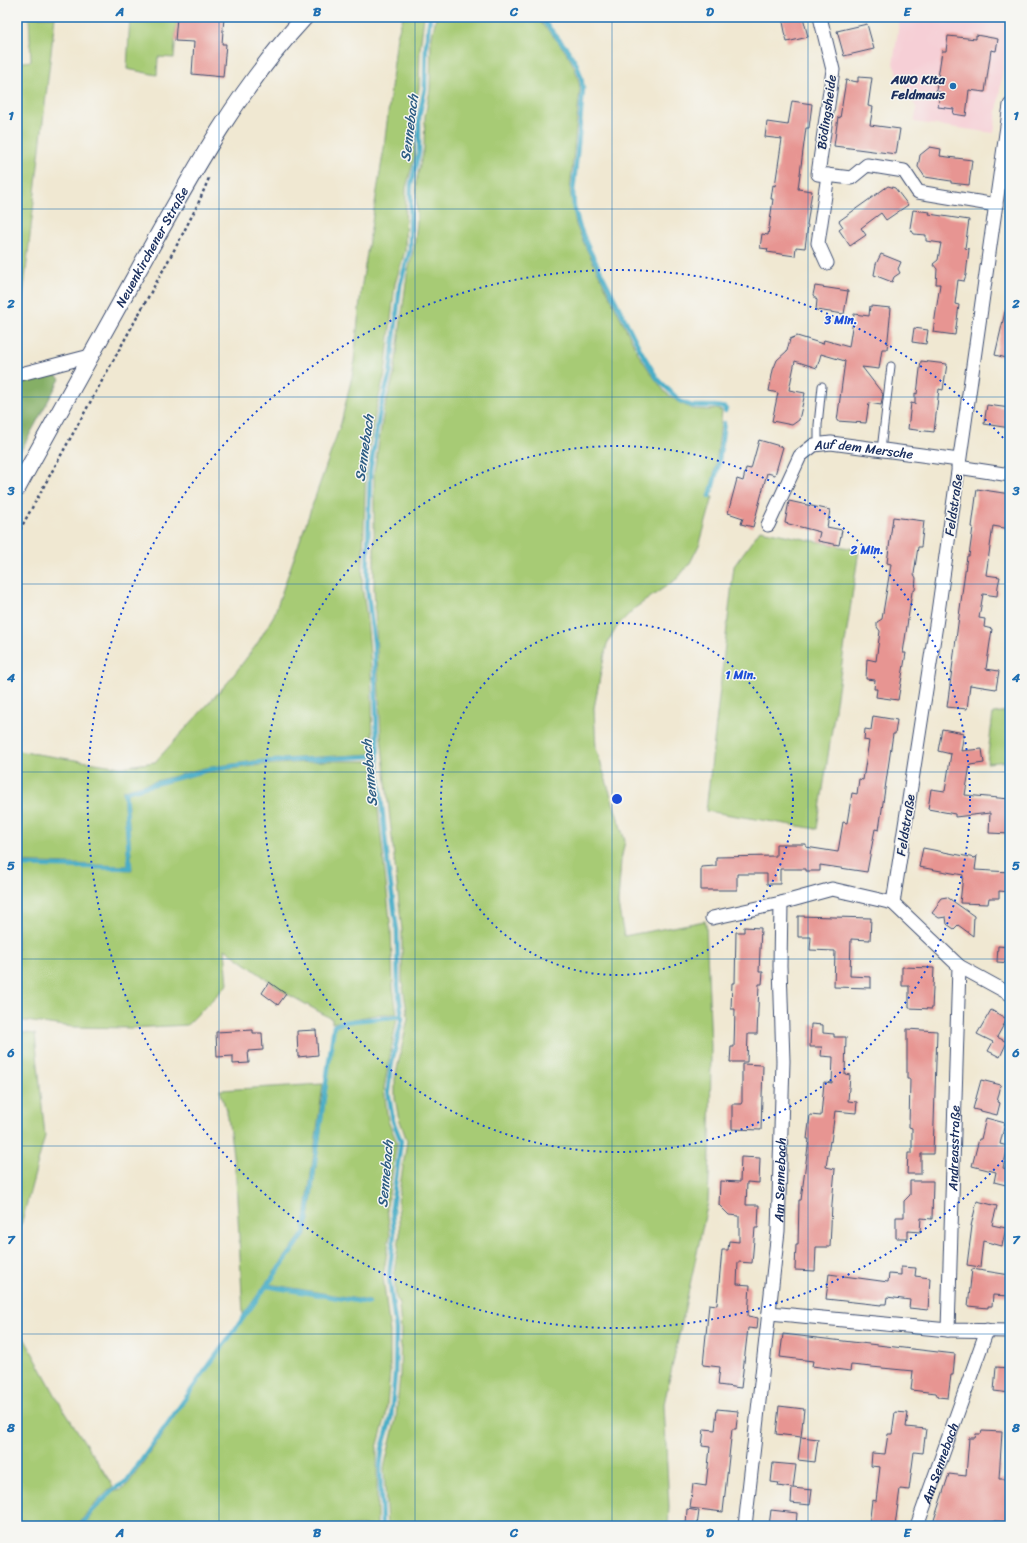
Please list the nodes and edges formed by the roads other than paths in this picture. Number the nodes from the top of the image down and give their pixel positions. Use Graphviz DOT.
graph roads {
  1 [pos="305,17"];
  2 [pos="820,17"];
  3 [pos="1010,105"];
  4 [pos="828,175"];
  5 [pos="996,205"];
  6 [pos="826,263"];
  7 [pos="90,356"];
  8 [pos="891,366"];
  9 [pos="17,375"];
  10 [pos="822,386"];
  11 [pos="818,445"];
  12 [pos="881,450"];
  13 [pos="959,463"];
  14 [pos="1010,475"];
  15 [pos="17,489"];
  16 [pos="768,525"];
  17 [pos="781,903"];
  18 [pos="893,903"];
  19 [pos="712,918"];
  20 [pos="959,966"];
  21 [pos="1010,994"];
  22 [pos="770,1313"];
  23 [pos="948,1330"];
  24 [pos="987,1330"];
  25 [pos="1010,1331"];
  26 [pos="745,1526"];
  27 [pos="917,1526"];
  1 -- 7 [label="street, Neuenkirchener Straße"];
  2 -- 4 [label="street, Bödingsheide"];
  3 -- 5 [label="street, Feldstraße"];
  4 -- 5 [label="street"];
  4 -- 6 [label="street"];
  5 -- 13 [label="street, Feldstraße"];
  7 -- 9 [label="street"];
  7 -- 15 [label="street, Neuenkirchener Straße"];
  8 -- 12 [label="lane"];
  10 -- 11 [label="lane"];
  11 -- 12 [label="street, Auf dem Mersche"];
  11 -- 16 [label="street, Auf dem Mersche"];
  12 -- 13 [label="street, Auf dem Mersche"];
  13 -- 14 [label="street, Auf dem Mersche"];
  13 -- 18 [label="street, Feldstraße"];
  17 -- 18 [label="street"];
  17 -- 19 [label="street"];
  17 -- 22 [label="street, Am Sennebach"];
  18 -- 20 [label="street"];
  20 -- 21 [label="street"];
  20 -- 23 [label="street, Andreasstraße"];
  22 -- 23 [label="street"];
  22 -- 26 [label="street, Am Sennebach"];
  23 -- 24 [label="street"];
  24 -- 25 [label="street"];
  24 -- 27 [label="street, Am Sennebach"];
}
